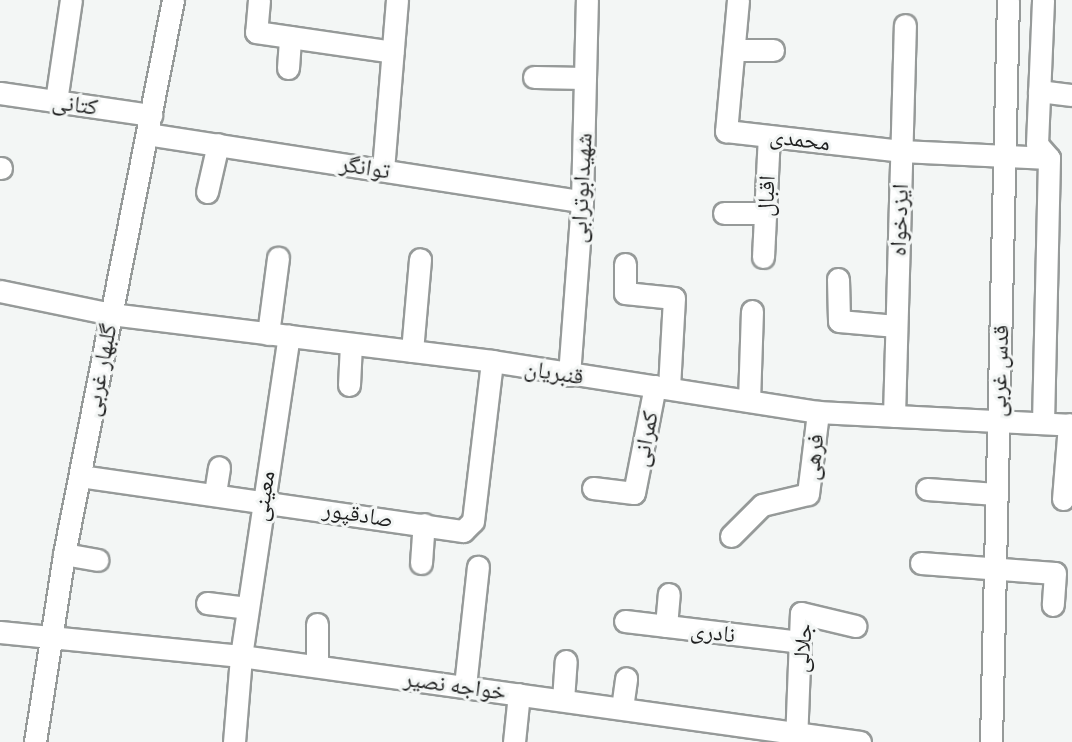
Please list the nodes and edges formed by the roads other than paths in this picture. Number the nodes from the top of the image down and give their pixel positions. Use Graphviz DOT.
graph roads {
  1 [pos="71,0"];
  2 [pos="173,0"];
  3 [pos="259,0"];
  4 [pos="397,0"];
  5 [pos="587,0"];
  6 [pos="738,0"];
  7 [pos="1008,0"];
  8 [pos="1043,0"];
  9 [pos="905,25"];
  10 [pos="290,37"];
  11 [pos="734,50"];
  12 [pos="773,50"];
  13 [pos="393,52"];
  14 [pos="288,68"];
  15 [pos="534,77"];
  16 [pos="585,78"];
  17 [pos="1039,91"];
  18 [pos="0,93"];
  19 [pos="1072,95"];
  20 [pos="56,101"];
  21 [pos="149,124"];
  22 [pos="769,136"];
  23 [pos="218,144"];
  24 [pos="901,152"];
  25 [pos="1004,154"];
  26 [pos="1049,158"];
  27 [pos="383,170"];
  28 [pos="208,192"];
  29 [pos="582,201"];
  30 [pos="724,213"];
  31 [pos="765,213"];
  32 [pos="764,257"];
  33 [pos="278,258"];
  34 [pos="420,259"];
  35 [pos="625,264"];
  36 [pos="838,279"];
  37 [pos="0,291"];
  38 [pos="752,311"];
  39 [pos="111,314"];
  40 [pos="896,326"];
  41 [pos="268,334"];
  42 [pos="289,336"];
  43 [pos="351,344"];
  44 [pos="412,351"];
  45 [pos="492,361"];
  46 [pos="569,375"];
  47 [pos="349,385"];
  48 [pos="662,387"];
  49 [pos="749,401"];
  50 [pos="818,412"];
  51 [pos="894,416"];
  52 [pos="997,421"];
  53 [pos="1043,423"];
  54 [pos="1070,424"];
  55 [pos="219,467"];
  56 [pos="80,476"];
  57 [pos="593,488"];
  58 [pos="928,489"];
  59 [pos="215,493"];
  60 [pos="996,495"];
  61 [pos="262,499"];
  62 [pos="1063,499"];
  63 [pos="424,524"];
  64 [pos="731,536"];
  65 [pos="64,554"];
  66 [pos="97,560"];
  67 [pos="421,562"];
  68 [pos="921,563"];
  69 [pos="478,567"];
  70 [pos="995,568"];
  71 [pos="669,594"];
  72 [pos="206,603"];
  73 [pos="1053,605"];
  74 [pos="247,608"];
  75 [pos="625,621"];
  76 [pos="317,624"];
  77 [pos="666,626"];
  78 [pos="855,626"];
  79 [pos="0,632"];
  80 [pos="50,638"];
  81 [pos="800,642"];
  82 [pos="241,656"];
  83 [pos="566,662"];
  84 [pos="317,666"];
  85 [pos="626,678"];
  86 [pos="465,686"];
  87 [pos="519,694"];
  88 [pos="562,700"];
  89 [pos="622,708"];
  90 [pos="796,738"];
  91 [pos="35,742"];
  92 [pos="234,742"];
  93 [pos="514,742"];
  94 [pos="860,742"];
  95 [pos="991,742"];
  1 -- 20 [label="street"];
  2 -- 21 [label="street, گلبهار غربی"];
  3 -- 10 [label="street"];
  4 -- 13 [label="street"];
  5 -- 16 [label="street, شهیدابوترابی"];
  6 -- 11 [label="street, محمدی"];
  7 -- 25 [label="street, قدس غربی"];
  8 -- 17 [label="street"];
  9 -- 24 [label="street, ایزدخواه"];
  10 -- 13 [label="street"];
  10 -- 14 [label="street"];
  11 -- 12 [label="street"];
  11 -- 22 [label="street, محمدی"];
  13 -- 27 [label="street"];
  15 -- 16 [label="street"];
  16 -- 29 [label="street, شهیدابوترابی"];
  17 -- 19 [label="street"];
  17 -- 26 [label="street"];
  18 -- 20 [label="street, کتانی"];
  20 -- 21 [label="street, کتانی"];
  21 -- 23 [label="street, توانگر"];
  21 -- 39 [label="street, گلبهار غربی"];
  22 -- 24 [label="street, محمدی"];
  22 -- 31 [label="street, اقبال"];
  23 -- 27 [label="street, توانگر"];
  23 -- 28 [label="street"];
  24 -- 25 [label="street, محمدی"];
  24 -- 40 [label="street, ایزدخواه"];
  25 -- 26 [label="street, محمدی"];
  25 -- 52 [label="street, قدس غربی"];
  26 -- 53 [label="street"];
  27 -- 29 [label="street, توانگر"];
  29 -- 46 [label="street, شهیدابوترابی"];
  30 -- 31 [label="street"];
  31 -- 32 [label="street, اقبال"];
  33 -- 41 [label="street"];
  34 -- 44 [label="street"];
  35 -- 48 [label="street"];
  36 -- 40 [label="street"];
  37 -- 39 [label="street, قنبریان"];
  38 -- 49 [label="street"];
  39 -- 41 [label="street, قنبریان"];
  39 -- 56 [label="street, گلبهار غربی"];
  40 -- 51 [label="street, ایزدخواه"];
  41 -- 42 [label="street, قنبریان"];
  42 -- 43 [label="street, قنبریان"];
  42 -- 61 [label="street, معینی"];
  43 -- 44 [label="street, قنبریان"];
  43 -- 47 [label="street"];
  44 -- 45 [label="street, قنبریان"];
  45 -- 46 [label="street, قنبریان"];
  45 -- 63 [label="street, صادقپور"];
  46 -- 48 [label="street, قنبریان"];
  48 -- 49 [label="street, قنبریان"];
  48 -- 57 [label="street, کمرانی"];
  49 -- 50 [label="street, قنبریان"];
  50 -- 51 [label="street, قنبریان"];
  50 -- 64 [label="street, فرهی"];
  51 -- 52 [label="street, قنبریان"];
  52 -- 53 [label="street, قنبریان"];
  52 -- 60 [label="street, قدس غربی"];
  53 -- 54 [label="street, قنبریان"];
  54 -- 62 [label="street"];
  55 -- 59 [label="street"];
  56 -- 59 [label="street, صادقپور"];
  56 -- 65 [label="street, گلبهار غربی"];
  58 -- 60 [label="street"];
  59 -- 61 [label="street, صادقپور"];
  60 -- 70 [label="street, قدس غربی"];
  61 -- 63 [label="street, صادقپور"];
  61 -- 74 [label="street, معینی"];
  63 -- 67 [label="street"];
  65 -- 66 [label="street"];
  65 -- 80 [label="street, گلبهار غربی"];
  68 -- 70 [label="street"];
  69 -- 86 [label="street"];
  70 -- 73 [label="street"];
  70 -- 95 [label="street, قدس غربی"];
  71 -- 77 [label="street"];
  72 -- 74 [label="street"];
  74 -- 82 [label="street, معینی"];
  75 -- 77 [label="street, نادری"];
  76 -- 84 [label="street"];
  77 -- 81 [label="street, نادری"];
  78 -- 81 [label="street, جلالی"];
  79 -- 80 [label="street, خواجه نصیر"];
  80 -- 82 [label="street, خواجه نصیر"];
  80 -- 91 [label="street, گلبهار غربی"];
  81 -- 90 [label="street, جلالی"];
  82 -- 84 [label="street, خواجه نصیر"];
  82 -- 92 [label="street, معینی"];
  83 -- 88 [label="street"];
  84 -- 86 [label="street, خواجه نصیر"];
  85 -- 89 [label="street"];
  86 -- 87 [label="street, خواجه نصیر"];
  87 -- 88 [label="street, خواجه نصیر"];
  87 -- 93 [label="street"];
  88 -- 89 [label="street, خواجه نصیر"];
  89 -- 90 [label="street, خواجه نصیر"];
  90 -- 94 [label="street, خواجه نصیر"];
}
